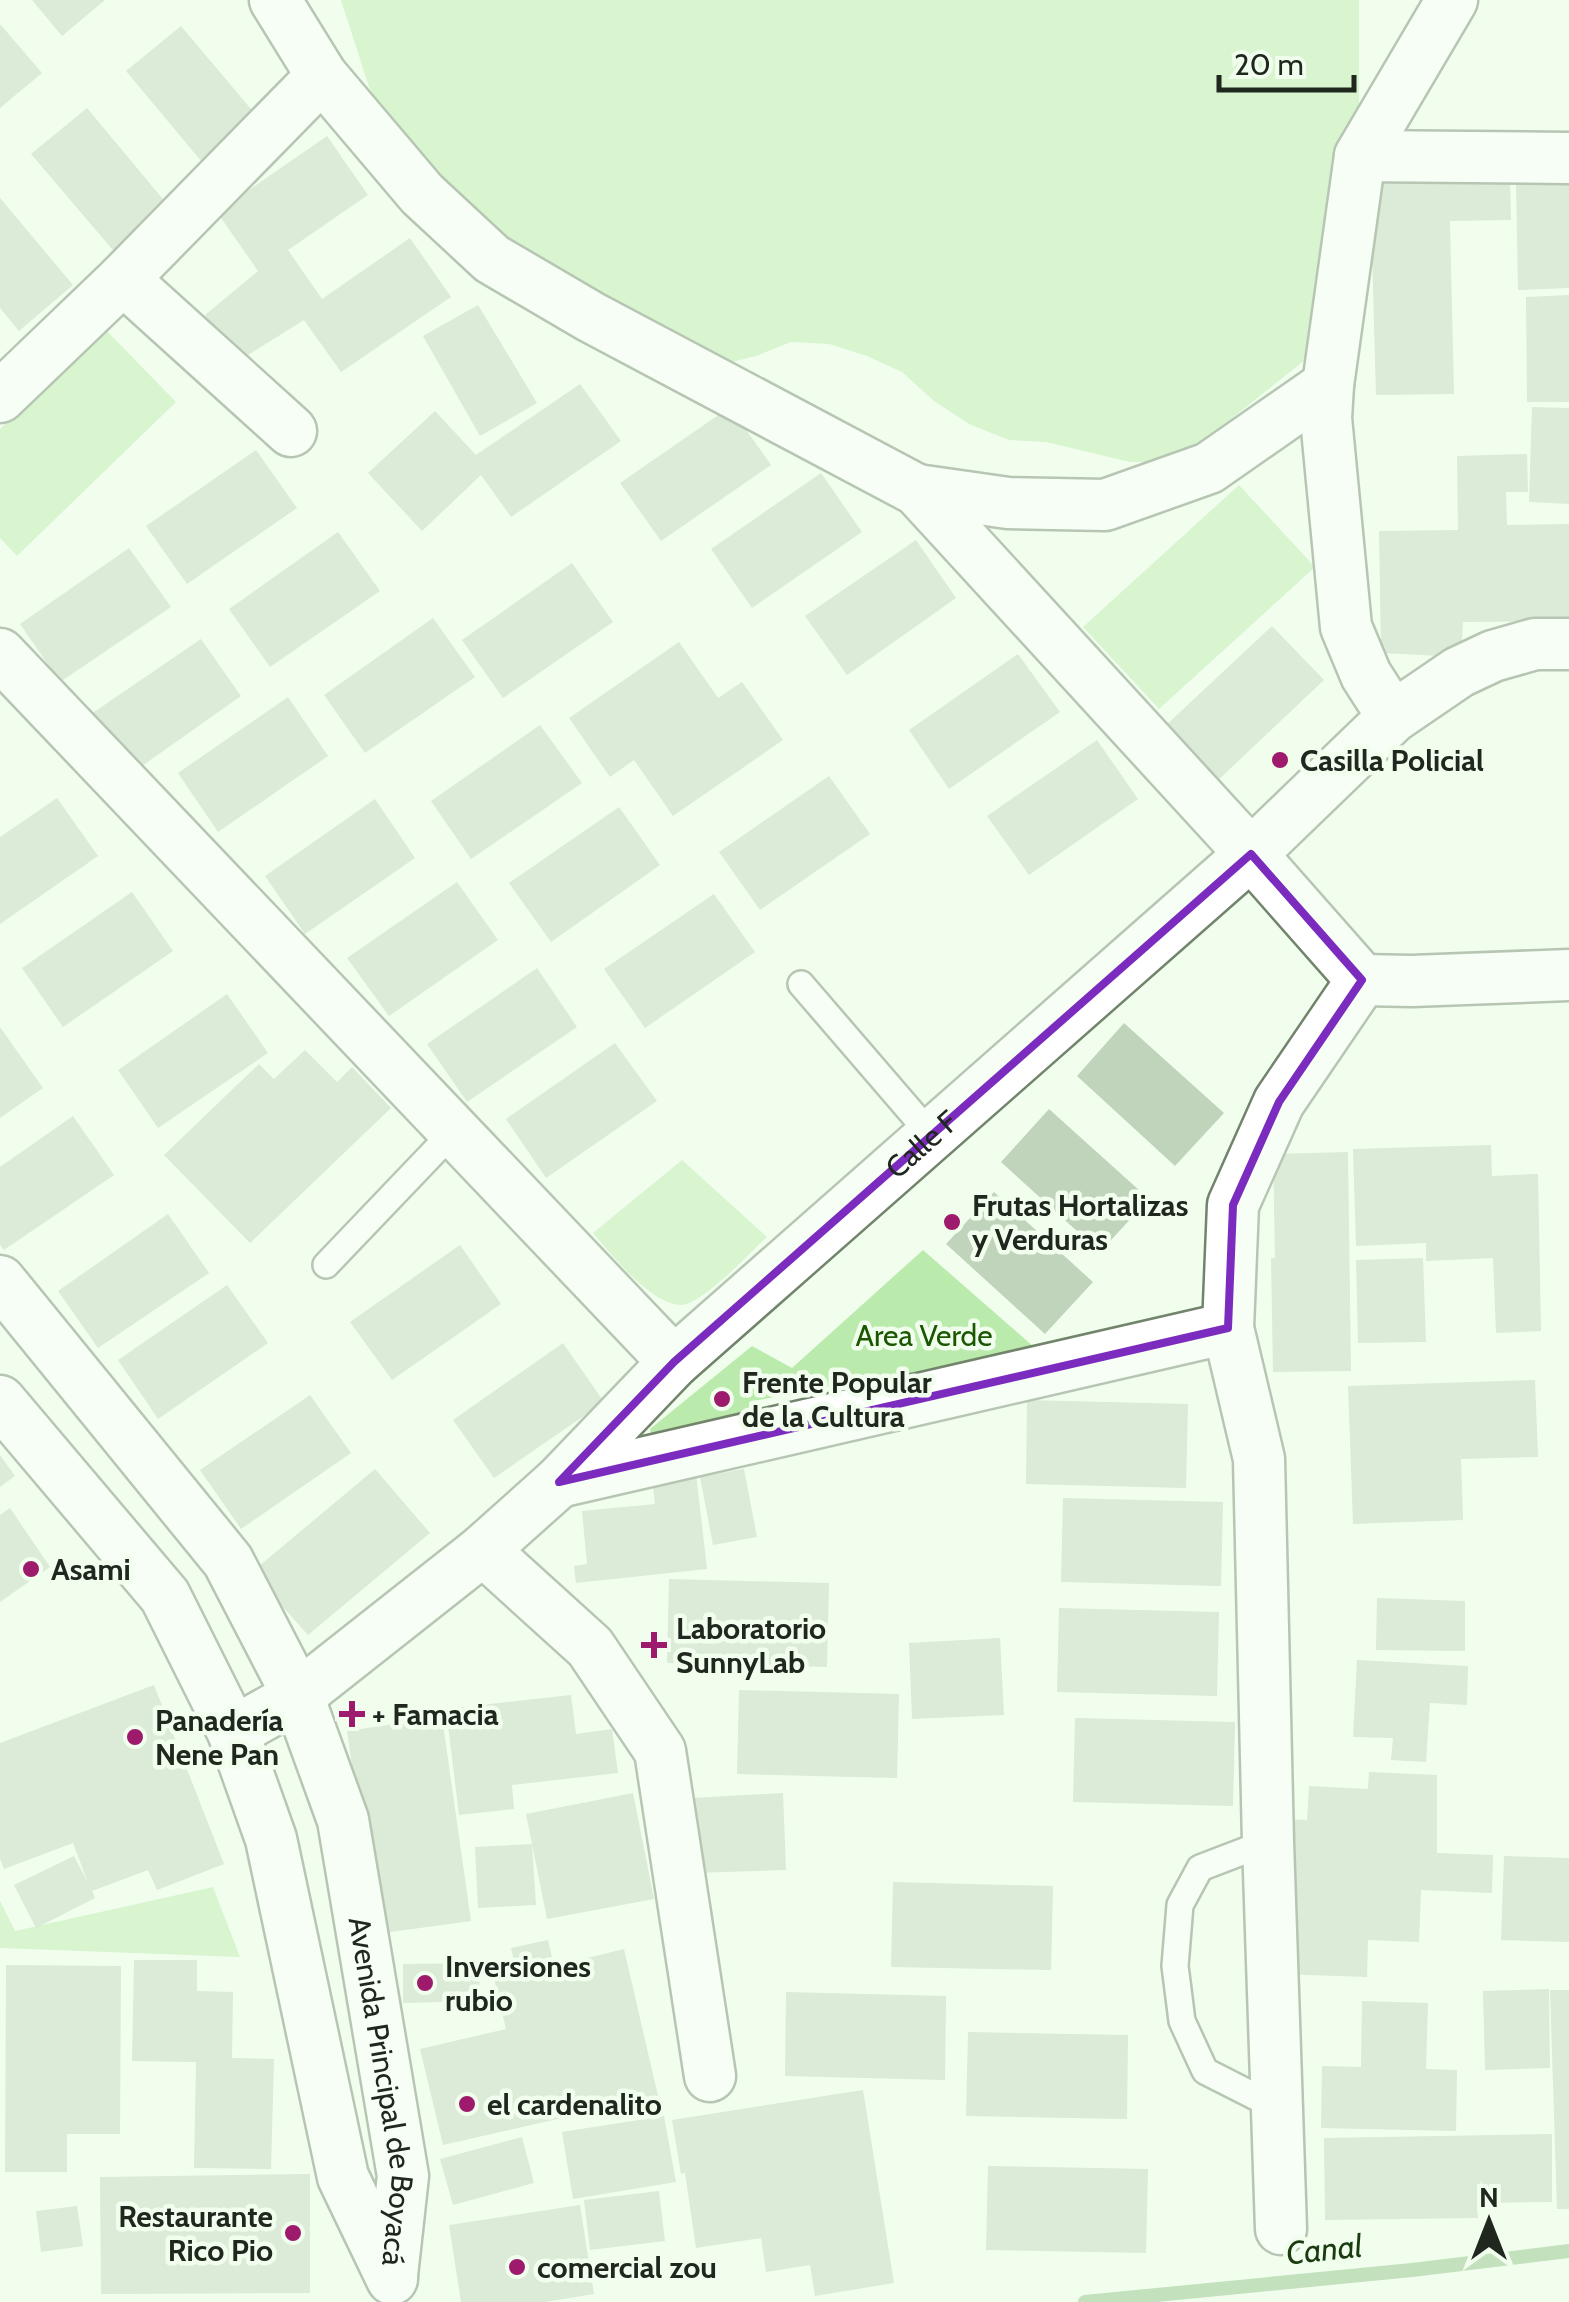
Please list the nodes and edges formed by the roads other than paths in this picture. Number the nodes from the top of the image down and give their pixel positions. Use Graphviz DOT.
graph roads {
  1 [pos="275,0"];
  2 [pos="1452,0"];
  3 [pos="322,76"];
  4 [pos="1360,156"];
  5 [pos="1569,158"];
  6 [pos="123,280"];
  7 [pos="1328,385"];
  8 [pos="0,398"];
  9 [pos="290,431"];
  10 [pos="917,490"];
  11 [pos="1569,644"];
  12 [pos="5,669"];
  13 [pos="1392,717"];
  14 [pos="1251,854"];
  15 [pos="1569,975"];
  16 [pos="1362,980"];
  17 [pos="801,984"];
  18 [pos="454,1131"];
  19 [pos="932,1135"];
  20 [pos="326,1265"];
  21 [pos="0,1281"];
  22 [pos="1228,1328"];
  23 [pos="674,1362"];
  24 [pos="0,1402"];
  25 [pos="560,1482"];
  26 [pos="483,1550"];
  27 [pos="298,1696"];
  28 [pos="233,1732"];
  29 [pos="1268,1842"];
  30 [pos="710,2076"];
  31 [pos="1276,2107"];
  32 [pos="1280,2229"];
  33 [pos="394,2285"];
  1 -- 3 [label="street"];
  2 -- 4 [label="street"];
  3 -- 6 [label="street"];
  3 -- 10 [label="street"];
  4 -- 5 [label="street"];
  4 -- 7 [label="street"];
  6 -- 8 [label="street"];
  6 -- 9 [label="street"];
  7 -- 10 [label="street"];
  7 -- 13 [label="street"];
  10 -- 14 [label="street"];
  11 -- 13 [label="street, Calle F"];
  12 -- 18 [label="street"];
  13 -- 14 [label="street, Calle F"];
  14 -- 16 [label="street"];
  14 -- 19 [label="street, Calle F"];
  15 -- 16 [label="street"];
  16 -- 22 [label="street"];
  17 -- 19 [label="lane"];
  18 -- 20 [label="lane"];
  18 -- 23 [label="street"];
  19 -- 23 [label="street, Calle F"];
  21 -- 27 [label="street, Avenida Principal de Boyacá"];
  22 -- 25 [label="street"];
  22 -- 29 [label="street"];
  23 -- 25 [label="street, Calle F"];
  24 -- 28 [label="street, Avenida Principal de Boyacá"];
  25 -- 26 [label="street, Calle F"];
  26 -- 27 [label="street, Calle F"];
  26 -- 30 [label="street"];
  27 -- 28 [label="street, Calle F"];
  27 -- 33 [label="street, Avenida Principal de Boyacá"];
  28 -- 33 [label="street, Avenida Principal de Boyacá"];
  29 -- 31 [label="street"];
  29 -- 31 [label="lane"];
  31 -- 32 [label="street"];
}
